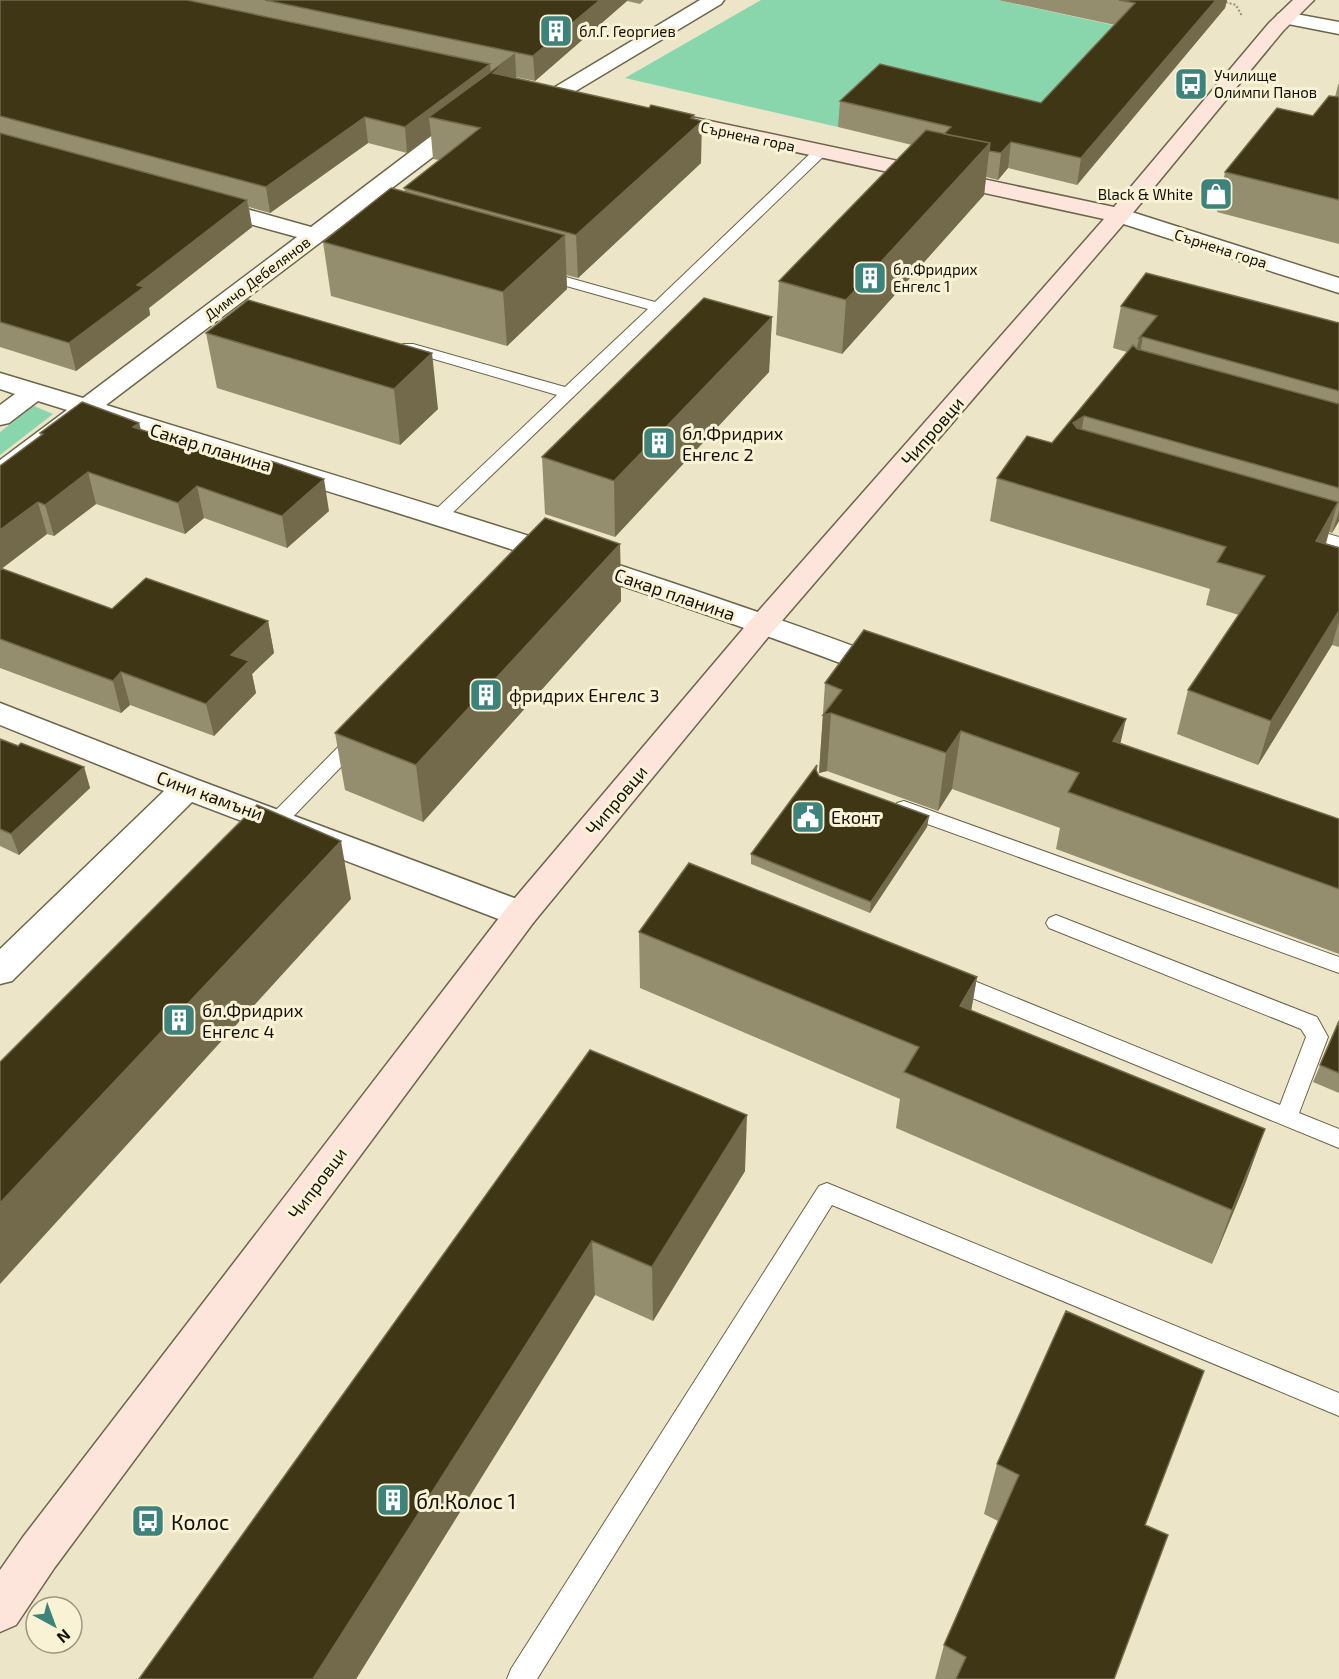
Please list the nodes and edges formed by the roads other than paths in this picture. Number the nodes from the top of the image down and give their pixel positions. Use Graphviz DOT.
graph roads {
  1 [pos="714,0"];
  2 [pos="1304,0"];
  3 [pos="1276,17"];
  4 [pos="1339,28"];
  5 [pos="536,89"];
  6 [pos="557,94"];
  7 [pos="580,99"];
  8 [pos="486,106"];
  9 [pos="637,112"];
  10 [pos="821,151"];
  11 [pos="191,201"];
  12 [pos="1119,215"];
  13 [pos="338,218"];
  14 [pos="361,224"];
  15 [pos="315,235"];
  16 [pos="532,272"];
  17 [pos="1339,286"];
  18 [pos="233,296"];
  19 [pos="255,303"];
  20 [pos="657,307"];
  21 [pos="389,341"];
  22 [pos="0,381"];
  23 [pos="34,392"];
  24 [pos="568,393"];
  25 [pos="83,408"];
  26 [pos="0,417"];
  27 [pos="0,473"];
  28 [pos="438,517"];
  29 [pos="1282,525"];
  30 [pos="1339,542"];
  31 [pos="764,623"];
  32 [pos="908,677"];
  33 [pos="0,712"];
  34 [pos="369,727"];
  35 [pos="187,788"];
  36 [pos="882,800"];
  37 [pos="278,820"];
  38 [pos="521,914"];
  39 [pos="1056,923"];
  40 [pos="1339,965"];
  41 [pos="0,971"];
  42 [pos="931,972"];
  43 [pos="1287,1117"];
  44 [pos="1339,1139"];
  45 [pos="1339,1405"];
  46 [pos="0,1609"];
  47 [pos="521,1679"];
  1 -- 6 [label="street"];
  2 -- 3 [label="main road, Чипровци"];
  3 -- 4 [label="street"];
  3 -- 12 [label="main road, Чипровци"];
  5 -- 6 [label="main road"];
  6 -- 7 [label="main road"];
  8 -- 13 [label="street, Димчо Дебелянов"];
  9 -- 10 [label="main road, Сърнена гора"];
  10 -- 12 [label="main road, Сърнена гора"];
  10 -- 20 [label="lane"];
  11 -- 15 [label="street"];
  12 -- 17 [label="street, Сърнена гора"];
  12 -- 31 [label="main road, Чипровци"];
  13 -- 14 [label="lane"];
  13 -- 15 [label="street, Димчо Дебелянов"];
  15 -- 18 [label="street, Димчо Дебелянов"];
  16 -- 20 [label="lane"];
  18 -- 19 [label="lane"];
  18 -- 25 [label="street, Димчо Дебелянов"];
  20 -- 24 [label="lane"];
  21 -- 24 [label="lane"];
  22 -- 23 [label="street, Сакар планина"];
  23 -- 25 [label="street, Сакар планина"];
  23 -- 26 [label="street"];
  24 -- 28 [label="lane"];
  25 -- 27 [label="street, Димчо Дебелянов"];
  25 -- 28 [label="street, Сакар планина"];
  28 -- 31 [label="street, Сакар планина"];
  29 -- 30 [label="lane"];
  31 -- 32 [label="street, Сакар планина"];
  31 -- 38 [label="main road, Чипровци"];
  33 -- 35 [label="street, Сини камъни"];
  34 -- 37 [label="lane"];
  35 -- 37 [label="street, Сини камъни"];
  35 -- 41 [label="street"];
  36 -- 40 [label="lane"];
  37 -- 38 [label="street, Сини камъни"];
  38 -- 46 [label="main road, Чипровци"];
  39 -- 43 [label="lane"];
  42 -- 43 [label="lane"];
  43 -- 44 [label="lane"];
  45 -- 47 [label="lane"];
}
